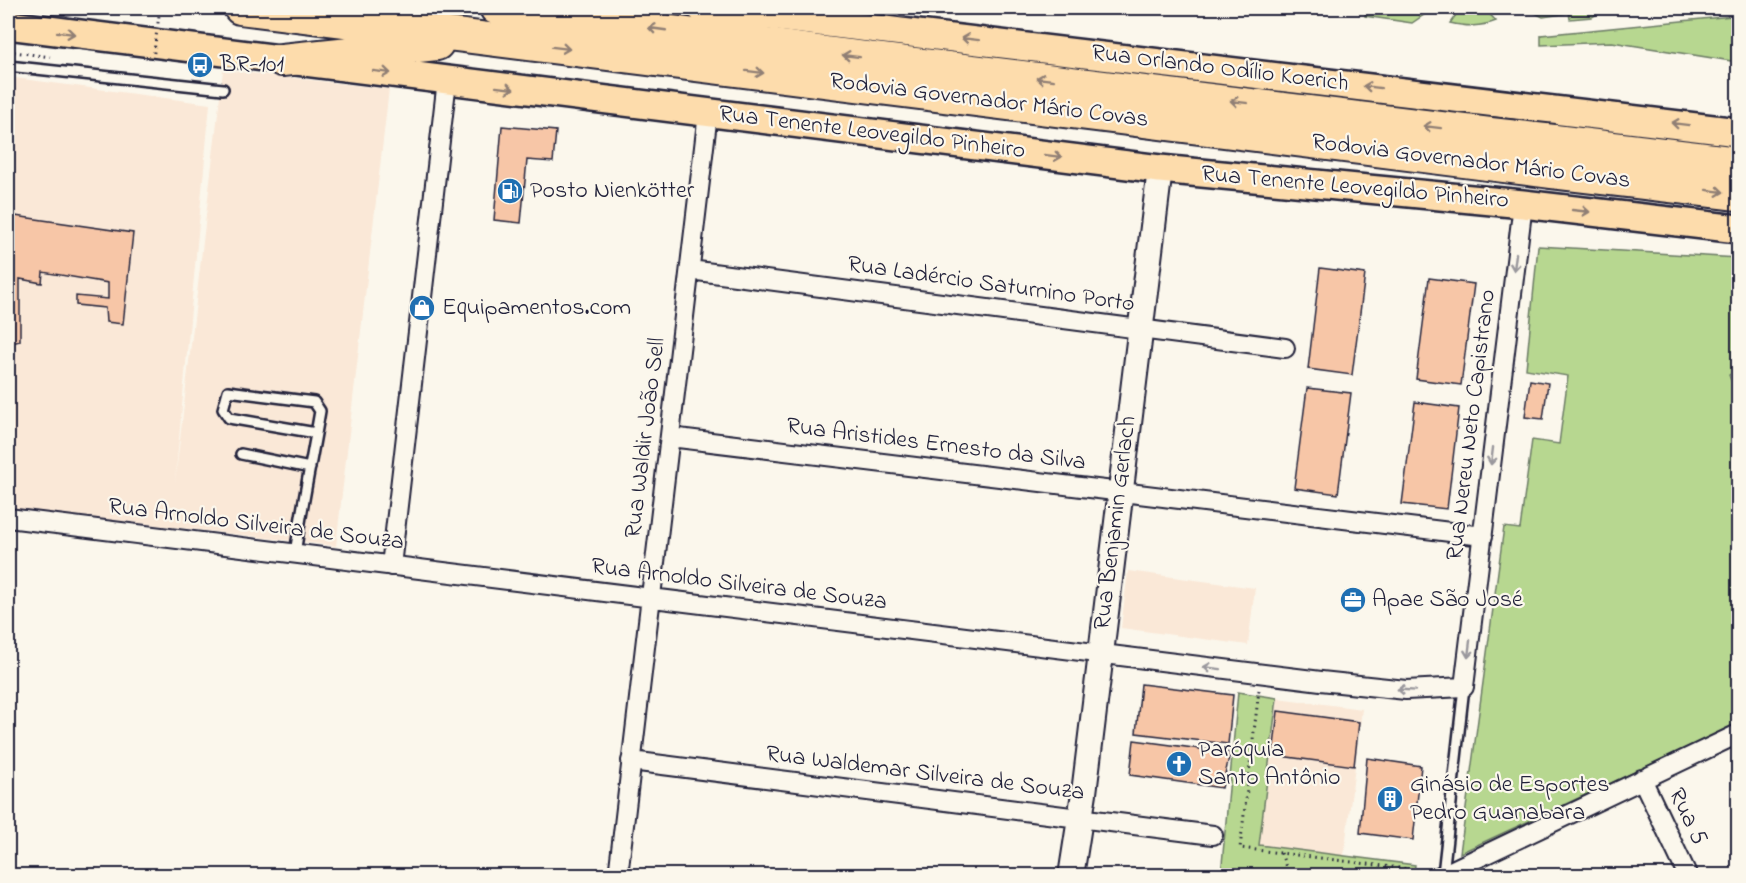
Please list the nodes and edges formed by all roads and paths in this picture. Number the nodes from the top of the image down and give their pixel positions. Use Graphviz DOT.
graph roads {
  1 [pos="160,8"];
  2 [pos="240,8"];
  3 [pos="496,8"];
  4 [pos="701,8"];
  5 [pos="538,11"];
  6 [pos="798,13"];
  7 [pos="8,25"];
  8 [pos="482,38"];
  9 [pos="153,59"];
  10 [pos="282,60"];
  11 [pos="8,66"];
  12 [pos="447,80"];
  13 [pos="223,89"];
  14 [pos="1534,106"];
  15 [pos="708,113"];
  16 [pos="1738,132"];
  17 [pos="1489,149"];
  18 [pos="1738,163"];
  19 [pos="1160,169"];
  20 [pos="1738,194"];
  21 [pos="1523,204"];
  22 [pos="1738,229"];
  23 [pos="690,270"];
  24 [pos="1140,329"];
  25 [pos="1286,348"];
  26 [pos="316,433"];
  27 [pos="670,437"];
  28 [pos="241,454"];
  29 [pos="310,468"];
  30 [pos="1120,492"];
  31 [pos="8,518"];
  32 [pos="1483,536"];
  33 [pos="295,554"];
  34 [pos="391,566"];
  35 [pos="651,598"];
  36 [pos="1100,654"];
  37 [pos="1261,674"];
  38 [pos="1464,687"];
  39 [pos="1738,734"];
  40 [pos="631,761"];
  41 [pos="1642,779"];
  42 [pos="1080,817"];
  43 [pos="1213,836"];
  44 [pos="1281,853"];
  45 [pos="1368,864"];
  46 [pos="1442,875"];
  47 [pos="618,876"];
  48 [pos="1071,876"];
  49 [pos="1289,876"];
  50 [pos="1367,876"];
  51 [pos="1688,876"];
  1 -- 9 [label="path, bridge"];
  2 -- 8 [label="highway, Rodovia Governador Mário Covas"];
  3 -- 5 [label="highway, Rodovia Governador Mário Covas"];
  4 -- 6 [label="main road, Rua Orlando Odílio Koerich"];
  17 -- 5 [label="highway, Rodovia Governador Mário Covas, one-way"];
  14 -- 6 [label="main road, Rua Orlando Odílio Koerich, one-way"];
  7 -- 10 [label="main road, Rua Tenente Leovegildo Pinheiro, one-way"];
  8 -- 10 [label="highway"];
  8 -- 17 [label="highway, Rodovia Governador Mário Covas, one-way"];
  10 -- 12 [label="main road, Rua Tenente Leovegildo Pinheiro, one-way"];
  11 -- 13 [label="lane"];
  12 -- 15 [label="main road, Rua Tenente Leovegildo Pinheiro, one-way"];
  12 -- 34 [label="street"];
  16 -- 14 [label="main road, Rua Orlando Odílio Koerich, one-way"];
  14 -- 21 [label="main road"];
  15 -- 19 [label="main road, Rua Tenente Leovegildo Pinheiro, one-way"];
  15 -- 23 [label="street, Rua Waldir João Sell"];
  17 -- 18 [label="highway, Rodovia Governador Mário Covas, bridge"];
  17 -- 20 [label="highway, Rodovia Governador Mário Covas, one-way, bridge"];
  19 -- 21 [label="main road, Rua Tenente Leovegildo Pinheiro"];
  19 -- 24 [label="main road, Rua Benjamin Gerlach"];
  21 -- 22 [label="main road, Rua Tenente Leovegildo Pinheiro, one-way"];
  21 -- 32 [label="street, Rua Nereu Neto Capistrano, one-way"];
  23 -- 24 [label="street, Rua Ladércio Saturnino Porto"];
  23 -- 27 [label="street, Rua Waldir João Sell"];
  24 -- 25 [label="street, Rua Ladércio Saturnino Porto"];
  24 -- 30 [label="main road, Rua Benjamin Gerlach"];
  26 -- 26 [label="lane"];
  26 -- 29 [label="lane"];
  27 -- 30 [label="street, Rua Aristides Ernesto da Silva"];
  27 -- 35 [label="street, Rua Waldir João Sell"];
  28 -- 29 [label="lane"];
  29 -- 33 [label="lane"];
  30 -- 32 [label="street, Rua Aristides Ernesto da Silva"];
  30 -- 36 [label="main road, Rua Benjamin Gerlach"];
  31 -- 33 [label="street, Rua Arnoldo Silveira de Souza"];
  32 -- 38 [label="street, Rua Nereu Neto Capistrano, one-way"];
  33 -- 34 [label="street, Rua Arnoldo Silveira de Souza"];
  34 -- 35 [label="street, Rua Arnoldo Silveira de Souza"];
  35 -- 36 [label="street, Rua Arnoldo Silveira de Souza"];
  35 -- 40 [label="street, Rua Waldir João Sell"];
  37 -- 36 [label="street, Rua Arnoldo Silveira de Souza, one-way"];
  36 -- 42 [label="main road, Rua Benjamin Gerlach"];
  38 -- 37 [label="street, Rua Arnoldo Silveira de Souza, one-way"];
  37 -- 44 [label="path"];
  38 -- 46 [label="lane"];
  39 -- 41 [label="street"];
  40 -- 42 [label="street, Rua Waldemar Silveira de Souza"];
  40 -- 47 [label="street, Rua Waldir João Sell"];
  41 -- 46 [label="street"];
  41 -- 51 [label="street, Rua 5"];
  42 -- 43 [label="street, Rua Waldemar Silveira de Souza"];
  42 -- 48 [label="main road, Rua Benjamin Gerlach"];
  44 -- 45 [label="path"];
  44 -- 49 [label="path"];
  45 -- 46 [label="path"];
  45 -- 50 [label="path"];
}
